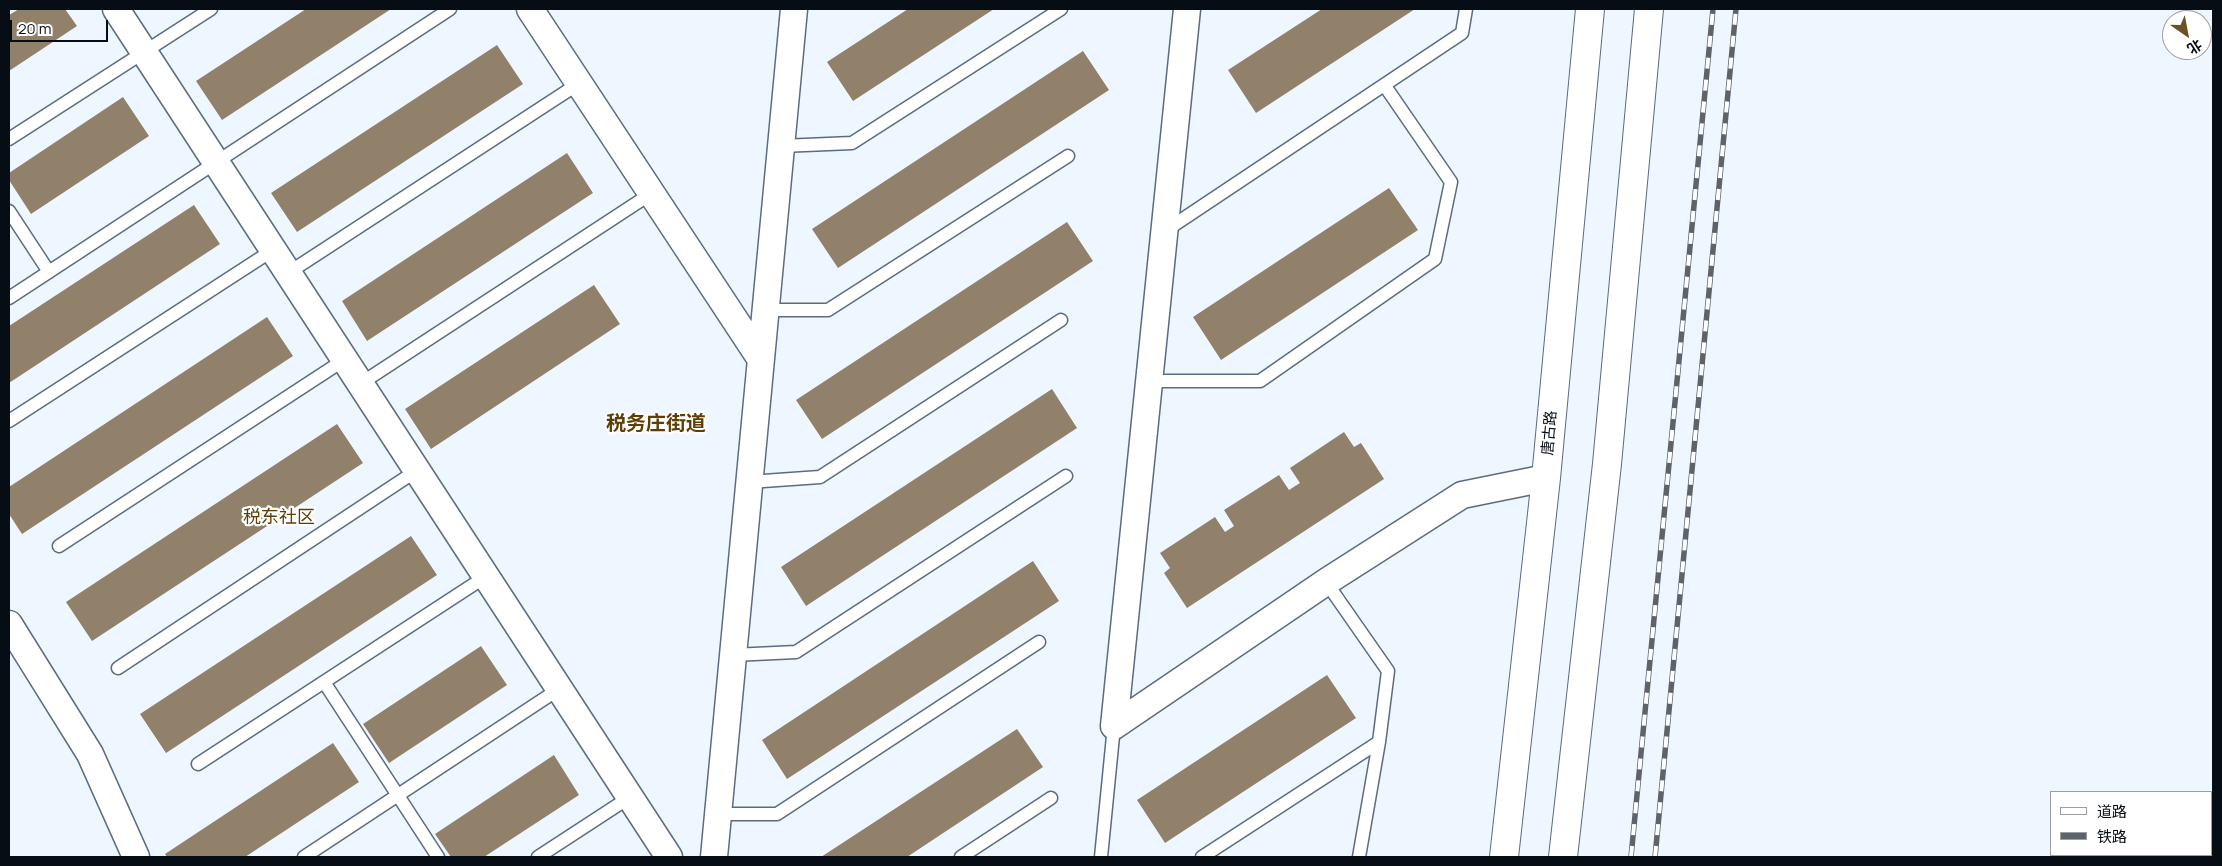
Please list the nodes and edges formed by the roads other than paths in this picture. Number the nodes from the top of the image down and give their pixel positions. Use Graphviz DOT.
graph roads {
  1 [pos="116,9"];
  2 [pos="211,9"];
  3 [pos="450,9"];
  4 [pos="530,9"];
  5 [pos="794,9"];
  6 [pos="1061,9"];
  7 [pos="1188,9"];
  8 [pos="1466,9"];
  9 [pos="1590,9"];
  10 [pos="1649,9"];
  11 [pos="144,53"];
  12 [pos="578,84"];
  13 [pos="1385,86"];
  14 [pos="9,139"];
  15 [pos="781,146"];
  16 [pos="1068,156"];
  17 [pos="216,162"];
  18 [pos="652,193"];
  19 [pos="9,211"];
  20 [pos="1165,230"];
  21 [pos="273,250"];
  22 [pos="49,272"];
  23 [pos="288,273"];
  24 [pos="9,298"];
  25 [pos="765,310"];
  26 [pos="1061,320"];
  27 [pos="760,358"];
  28 [pos="344,360"];
  29 [pos="1149,381"];
  30 [pos="360,384"];
  31 [pos="9,420"];
  32 [pos="416,471"];
  33 [pos="1066,476"];
  34 [pos="1546,478"];
  35 [pos="749,482"];
  36 [pos="59,546"];
  37 [pos="485,577"];
  38 [pos="1326,582"];
  39 [pos="9,624"];
  40 [pos="1039,642"];
  41 [pos="733,655"];
  42 [pos="118,668"];
  43 [pos="324,682"];
  44 [pos="559,689"];
  45 [pos="1114,726"];
  46 [pos="1379,742"];
  47 [pos="198,764"];
  48 [pos="397,794"];
  49 [pos="630,797"];
  50 [pos="1051,798"];
  51 [pos="719,814"];
  52 [pos="136,857"];
  53 [pos="304,857"];
  54 [pos="438,857"];
  55 [pos="538,857"];
  56 [pos="670,857"];
  57 [pos="714,857"];
  58 [pos="961,857"];
  59 [pos="1101,857"];
  60 [pos="1202,857"];
  61 [pos="1359,857"];
  62 [pos="1504,857"];
  63 [pos="1563,857"];
  1 -- 11 [label="street"];
  2 -- 11 [label="lane"];
  3 -- 17 [label="lane"];
  4 -- 12 [label="street"];
  5 -- 15 [label="street"];
  6 -- 15 [label="lane"];
  7 -- 20 [label="street"];
  8 -- 13 [label="lane"];
  9 -- 34 [label="main road, 唐古路"];
  10 -- 63 [label="main road"];
  11 -- 14 [label="lane"];
  11 -- 17 [label="street"];
  12 -- 18 [label="street"];
  12 -- 23 [label="lane"];
  13 -- 20 [label="lane"];
  13 -- 29 [label="lane"];
  15 -- 25 [label="street"];
  16 -- 25 [label="lane"];
  17 -- 21 [label="street"];
  17 -- 22 [label="lane"];
  18 -- 27 [label="street"];
  18 -- 30 [label="lane"];
  19 -- 22 [label="lane"];
  20 -- 29 [label="street"];
  21 -- 23 [label="street"];
  21 -- 31 [label="lane"];
  22 -- 24 [label="lane"];
  23 -- 28 [label="street"];
  25 -- 27 [label="street"];
  26 -- 35 [label="lane"];
  27 -- 35 [label="street"];
  28 -- 30 [label="street"];
  28 -- 36 [label="lane"];
  29 -- 45 [label="street"];
  30 -- 32 [label="street"];
  32 -- 37 [label="street"];
  32 -- 42 [label="lane"];
  33 -- 41 [label="lane"];
  34 -- 38 [label="street"];
  34 -- 62 [label="main road, 唐古路"];
  35 -- 41 [label="street"];
  37 -- 43 [label="lane"];
  37 -- 44 [label="street"];
  38 -- 45 [label="street"];
  38 -- 46 [label="lane"];
  39 -- 52 [label="street"];
  40 -- 51 [label="lane"];
  41 -- 51 [label="street"];
  43 -- 47 [label="lane"];
  43 -- 48 [label="lane"];
  44 -- 48 [label="lane"];
  44 -- 49 [label="street"];
  45 -- 59 [label="lane"];
  46 -- 60 [label="lane"];
  46 -- 61 [label="lane"];
  48 -- 53 [label="lane"];
  48 -- 54 [label="lane"];
  49 -- 55 [label="lane"];
  49 -- 56 [label="street"];
  50 -- 58 [label="lane"];
  51 -- 57 [label="street"];
}
